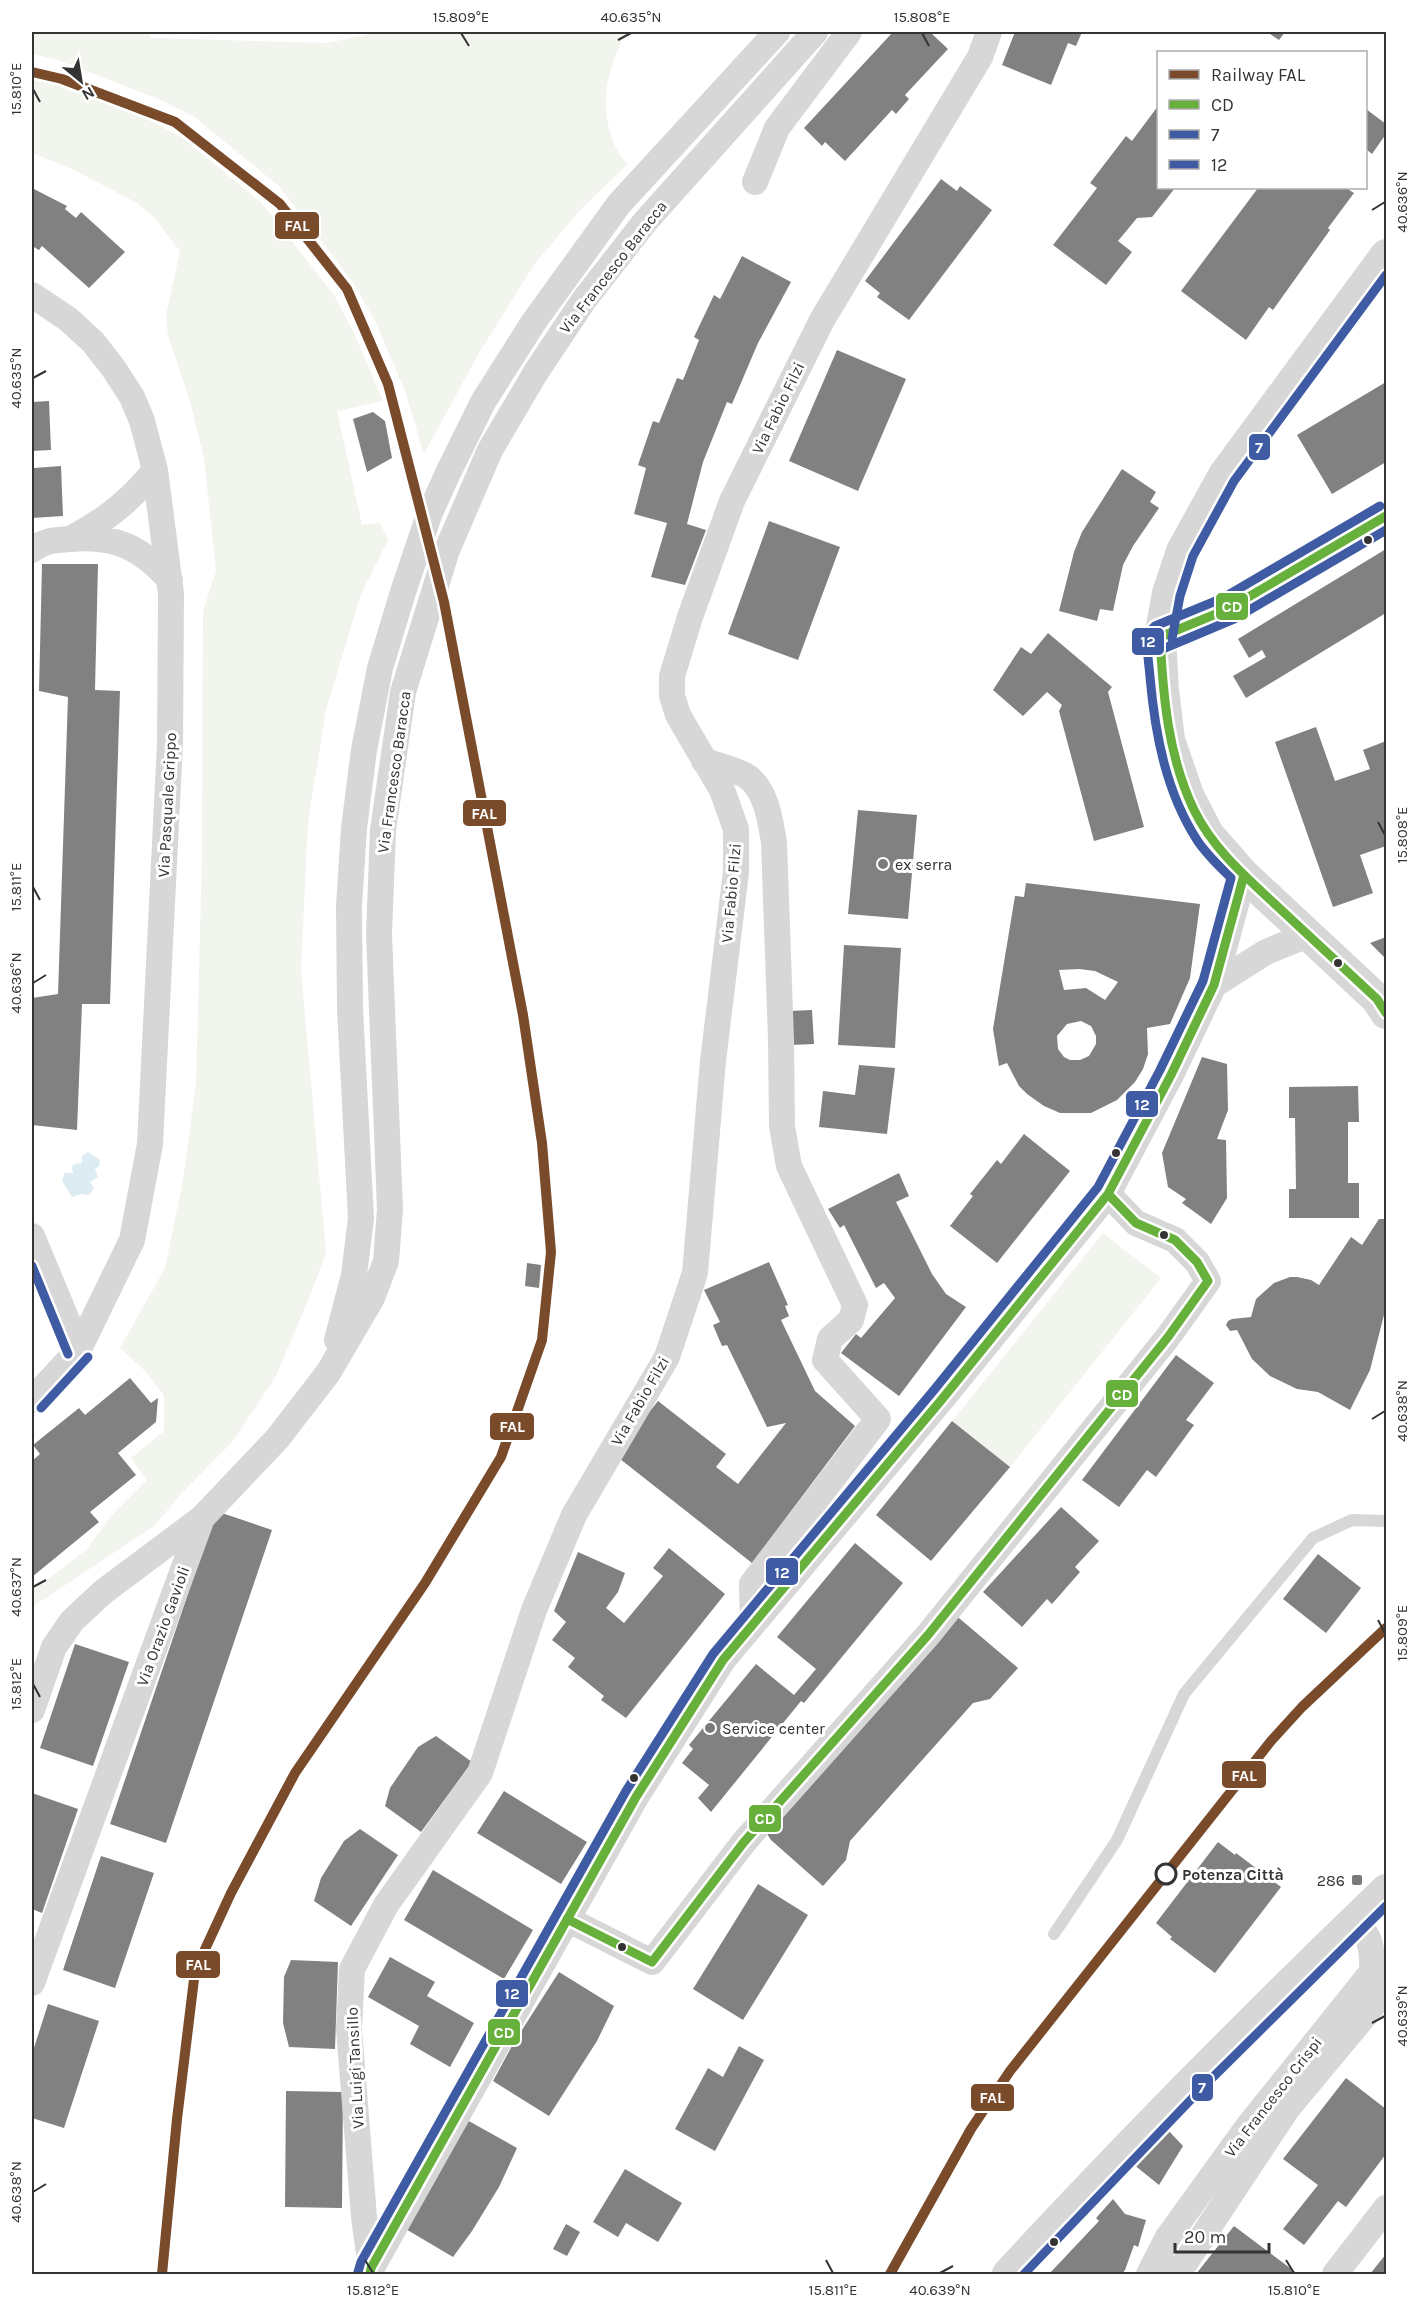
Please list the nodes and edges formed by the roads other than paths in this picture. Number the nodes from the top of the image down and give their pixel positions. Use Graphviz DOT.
graph roads {
  1 [pos="777,32"];
  2 [pos="814,32"];
  3 [pos="849,32"];
  4 [pos="989,32"];
  5 [pos="755,182"];
  6 [pos="1386,255"];
  7 [pos="32,295"];
  8 [pos="155,470"];
  9 [pos="1386,516"];
  10 [pos="70,539"];
  11 [pos="32,550"];
  12 [pos="170,580"];
  13 [pos="1160,637"];
  14 [pos="704,761"];
  15 [pos="1244,875"];
  16 [pos="1308,935"];
  17 [pos="1214,986"];
  18 [pos="1386,1012"];
  19 [pos="1108,1194"];
  20 [pos="32,1236"];
  21 [pos="79,1349"];
  22 [pos="328,1372"];
  23 [pos="32,1400"];
  24 [pos="202,1518"];
  25 [pos="1386,1521"];
  26 [pos="753,1624"];
  27 [pos="32,1710"];
  28 [pos="495,1729"];
  29 [pos="1386,1890"];
  30 [pos="567,1919"];
  31 [pos="1354,1920"];
  32 [pos="1054,1934"];
  33 [pos="32,1983"];
  34 [pos="1386,1990"];
  35 [pos="1386,2208"];
  36 [pos="370,2271"];
  37 [pos="1008,2274"];
  38 [pos="1149,2274"];
  39 [pos="1173,2274"];
  40 [pos="1335,2274"];
  1 -- 22 [label="street, Via Francesco Baracca"];
  2 -- 22 [label="street, Via Francesco Baracca"];
  3 -- 5 [label="street"];
  4 -- 14 [label="street, Via Fabio Filzi"];
  6 -- 13 [label="street"];
  7 -- 8 [label="street, Via Pasquale Grippo"];
  8 -- 10 [label="street"];
  8 -- 12 [label="street, Via Pasquale Grippo"];
  9 -- 13 [label="street"];
  10 -- 11 [label="street"];
  10 -- 12 [label="street"];
  12 -- 21 [label="street, Via Pasquale Grippo"];
  13 -- 15 [label="street"];
  14 -- 26 [label="street"];
  14 -- 28 [label="street, Via Fabio Filzi"];
  15 -- 16 [label="street"];
  15 -- 17 [label="street"];
  16 -- 17 [label="street"];
  16 -- 18 [label="street"];
  17 -- 19 [label="street"];
  19 -- 26 [label="street"];
  19 -- 30 [label="street"];
  20 -- 21 [label="street"];
  21 -- 23 [label="street, Via Pasquale Grippo"];
  22 -- 24 [label="street, Via Francesco Baracca"];
  24 -- 27 [label="street, Via Orazio Gavioli"];
  24 -- 33 [label="street, Via Orazio Gavioli"];
  25 -- 32 [label="lane"];
  26 -- 30 [label="street"];
  28 -- 36 [label="street, Via Luigi Tansillo"];
  29 -- 31 [label="street"];
  30 -- 36 [label="street"];
  31 -- 37 [label="street"];
  31 -- 38 [label="street, Via Francesco Crispi"];
  34 -- 39 [label="street, Via Francesco Crispi"];
  35 -- 40 [label="street"];
}
